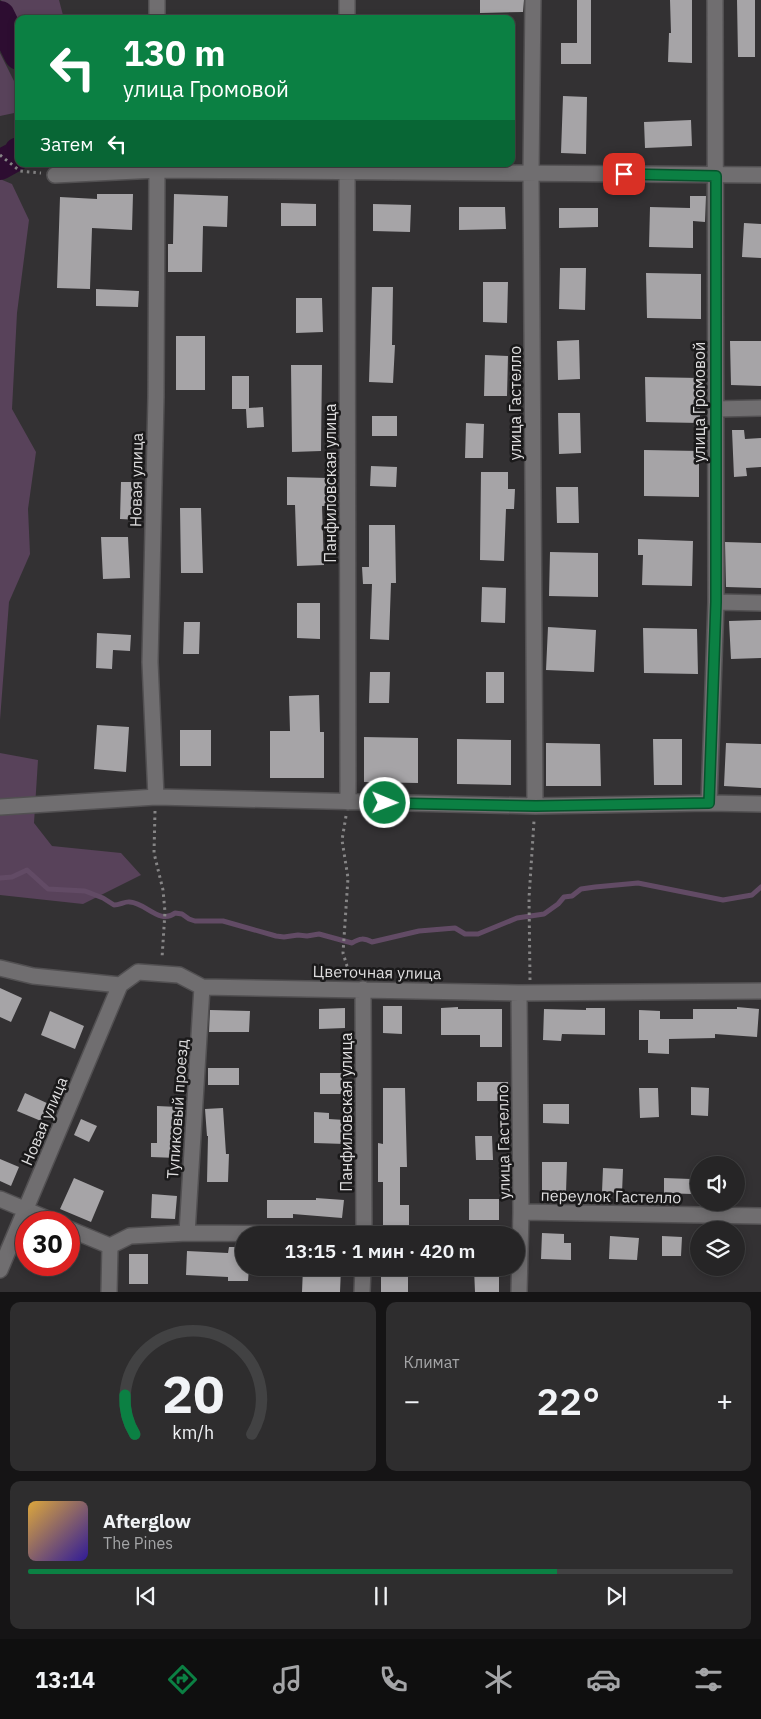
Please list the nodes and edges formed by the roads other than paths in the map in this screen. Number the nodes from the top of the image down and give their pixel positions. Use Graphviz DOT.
graph roads {
  1 [pos="157,0"];
  2 [pos="347,0"];
  3 [pos="533,0"];
  4 [pos="715,0"];
  5 [pos="157,15"];
  6 [pos="347,15"];
  7 [pos="157,167"];
  8 [pos="347,167"];
  9 [pos="531,172"];
  10 [pos="55,174"];
  11 [pos="761,175"];
  12 [pos="716,176"];
  13 [pos="761,408"];
  14 [pos="716,409"];
  15 [pos="716,602"];
  16 [pos="761,603"];
  17 [pos="156,797"];
  18 [pos="348,802"];
  19 [pos="709,803"];
  20 [pos="761,804"];
  21 [pos="0,806"];
  22 [pos="536,806"];
  23 [pos="0,968"];
  24 [pos="120,986"];
  25 [pos="202,987"];
  26 [pos="363,989"];
  27 [pos="761,991"];
  28 [pos="525,993"];
  29 [pos="0,1199"];
  30 [pos="26,1210"];
  31 [pos="521,1212"];
  32 [pos="761,1216"];
  33 [pos="364,1226"];
  34 [pos="187,1232"];
  35 [pos="235,1233"];
  36 [pos="80,1234"];
  37 [pos="110,1246"];
  38 [pos="0,1270"];
  39 [pos="363,1276"];
  40 [pos="109,1292"];
  41 [pos="362,1292"];
  42 [pos="520,1292"];
  1 -- 5 [label="street"];
  2 -- 6 [label="street"];
  3 -- 9 [label="street, улица Гастелло"];
  4 -- 12 [label="street, улица Громовой"];
  7 -- 8 [label="street"];
  7 -- 10 [label="street"];
  7 -- 17 [label="street, Новая улица"];
  8 -- 9 [label="street"];
  8 -- 18 [label="street, Панфиловская улица"];
  9 -- 12 [label="street"];
  9 -- 22 [label="street, улица Гастелло"];
  11 -- 12 [label="street"];
  12 -- 14 [label="street, улица Громовой"];
  13 -- 14 [label="street"];
  14 -- 15 [label="street, улица Громовой"];
  15 -- 16 [label="street"];
  15 -- 19 [label="street, улица Громовой"];
  17 -- 18 [label="street"];
  17 -- 21 [label="street"];
  18 -- 22 [label="street"];
  19 -- 20 [label="street"];
  19 -- 22 [label="street"];
  23 -- 24 [label="street"];
  24 -- 25 [label="street, Цветочная улица"];
  24 -- 30 [label="street, Новая улица"];
  25 -- 26 [label="street, Цветочная улица"];
  25 -- 34 [label="street, Тупиковый проезд"];
  26 -- 28 [label="street, Цветочная улица"];
  26 -- 33 [label="street, Панфиловская улица"];
  27 -- 28 [label="street, Цветочная улица"];
  28 -- 31 [label="street, улица Гастелло"];
  29 -- 30 [label="street"];
  30 -- 38 [label="street, Новая улица"];
  31 -- 32 [label="street, переулок Гастелло"];
  31 -- 42 [label="street, улица Гастелло"];
  34 -- 35 [label="street"];
  34 -- 37 [label="street"];
  36 -- 37 [label="street"];
  37 -- 40 [label="street"];
  39 -- 41 [label="street"];
}
